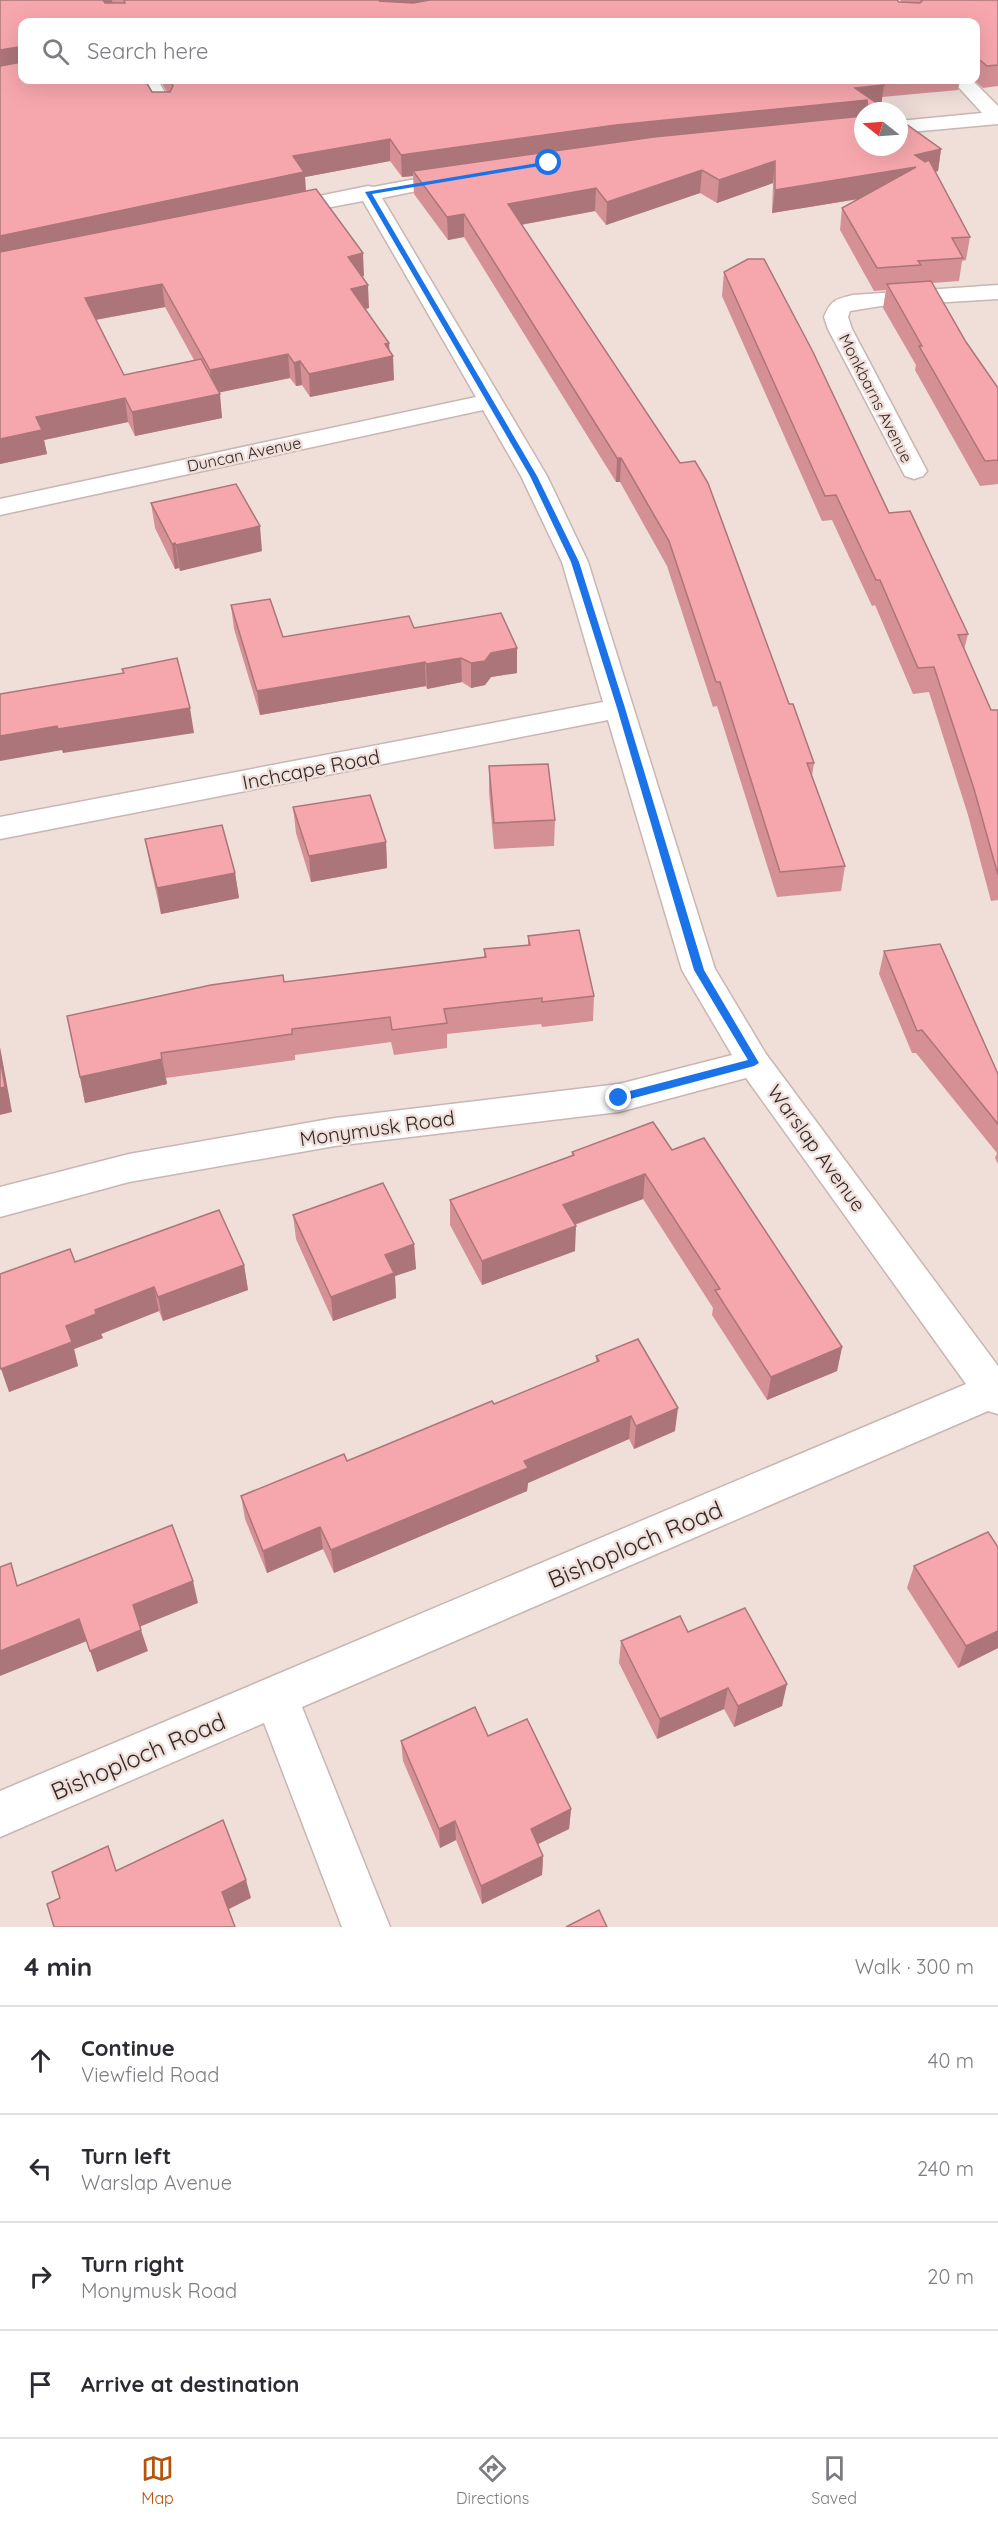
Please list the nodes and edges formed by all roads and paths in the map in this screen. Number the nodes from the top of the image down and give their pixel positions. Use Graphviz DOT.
graph roads {
  1 [pos="150,84"];
  2 [pos="966,84"];
  3 [pos="164,109"];
  4 [pos="998,117"];
  5 [pos="908,126"];
  6 [pos="484,173"];
  7 [pos="368,192"];
  8 [pos="267,213"];
  9 [pos="998,291"];
  10 [pos="489,402"];
  11 [pos="914,471"];
  12 [pos="0,507"];
  13 [pos="621,708"];
  14 [pos="0,828"];
  15 [pos="754,1063"];
  16 [pos="0,1202"];
  17 [pos="996,1393"];
  18 [pos="276,1698"];
  19 [pos="0,1814"];
  20 [pos="366,1927"];
  1 -- 3 [label="street"];
  2 -- 4 [label="street"];
  4 -- 5 [label="street"];
  6 -- 7 [label="street"];
  7 -- 8 [label="street"];
  7 -- 10 [label="street, Warslap Avenue"];
  9 -- 11 [label="street, Monkbarns Avenue"];
  10 -- 12 [label="street, Duncan Avenue"];
  10 -- 13 [label="street, Warslap Avenue"];
  13 -- 14 [label="street, Inchcape Road"];
  13 -- 15 [label="street, Warslap Avenue"];
  15 -- 16 [label="street, Monymusk Road"];
  15 -- 17 [label="street, Warslap Avenue"];
  17 -- 18 [label="street, Bishoploch Road"];
  18 -- 19 [label="street, Bishoploch Road"];
  18 -- 20 [label="street"];
}
